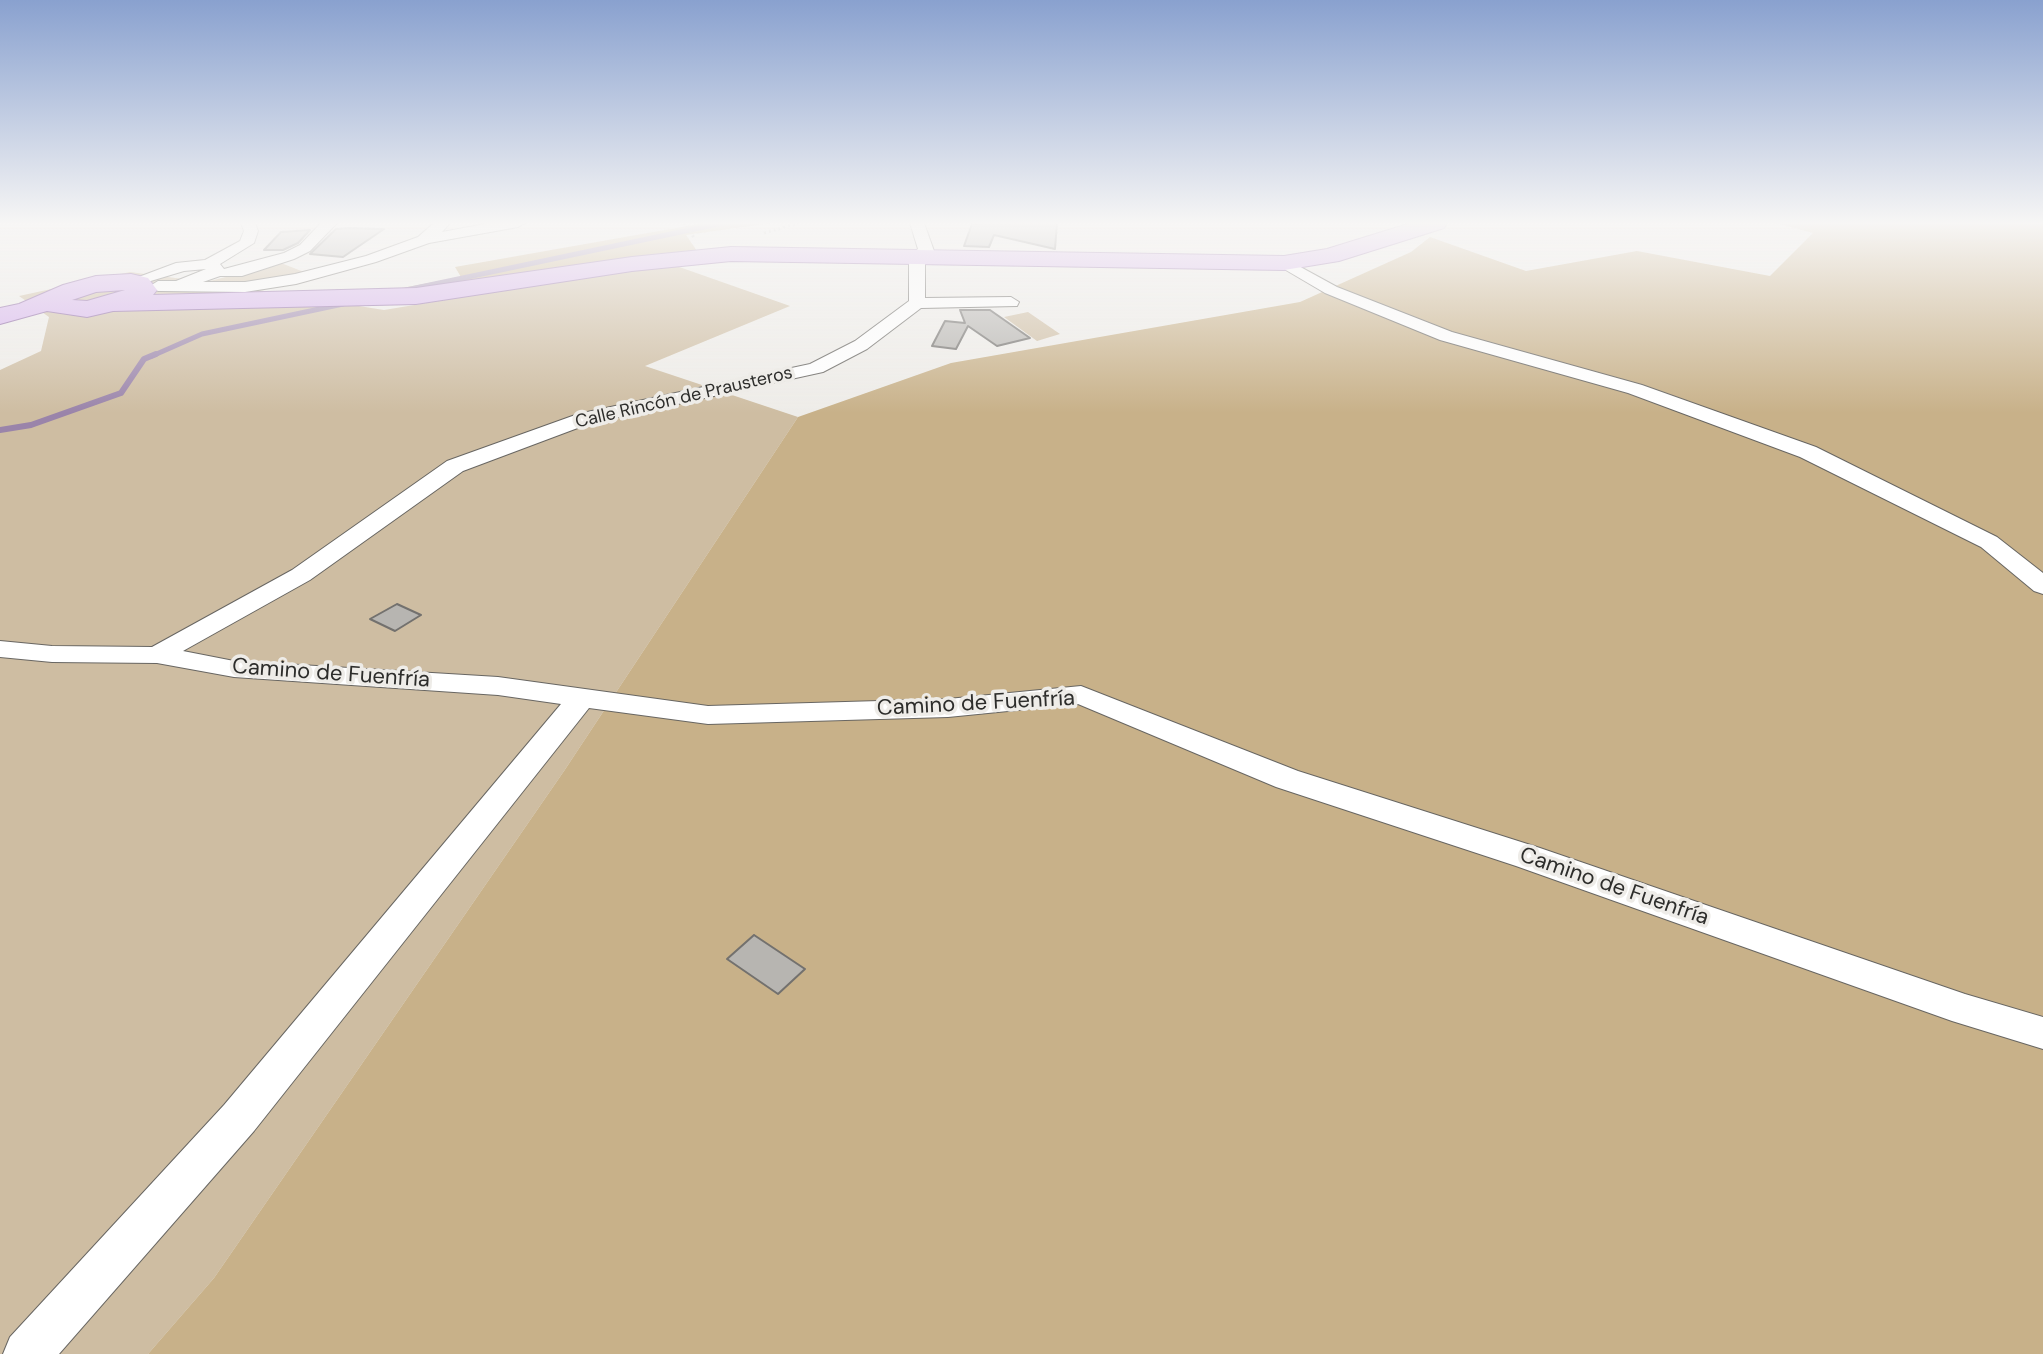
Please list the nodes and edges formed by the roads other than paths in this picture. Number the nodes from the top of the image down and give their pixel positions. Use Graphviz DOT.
graph roads {
  1 [pos="146,286"];
  2 [pos="171,286"];
  3 [pos="171,286"];
  4 [pos="265,286"];
  5 [pos="485,286"];
  6 [pos="917,286"];
  7 [pos="1324,286"];
  8 [pos="138,291"];
  9 [pos="1011,302"];
  10 [pos="917,303"];
  11 [pos="0,318"];
  12 [pos="2043,586"];
  13 [pos="0,649"];
  14 [pos="157,655"];
  15 [pos="580,700"];
  16 [pos="2043,1033"];
  17 [pos="27,1354"];
  1 -- 8 [label="street"];
  2 -- 8 [label="main road"];
  3 -- 8 [label="street"];
  4 -- 5 [label="main road"];
  6 -- 10 [label="street"];
  7 -- 12 [label="street"];
  8 -- 11 [label="main road"];
  9 -- 10 [label="street"];
  10 -- 14 [label="street, Calle Rincón de Prausteros"];
  13 -- 14 [label="street, Camino de Fuenfría"];
  14 -- 15 [label="street, Camino de Fuenfría"];
  15 -- 16 [label="street, Camino de Fuenfría"];
  15 -- 17 [label="street"];
}
